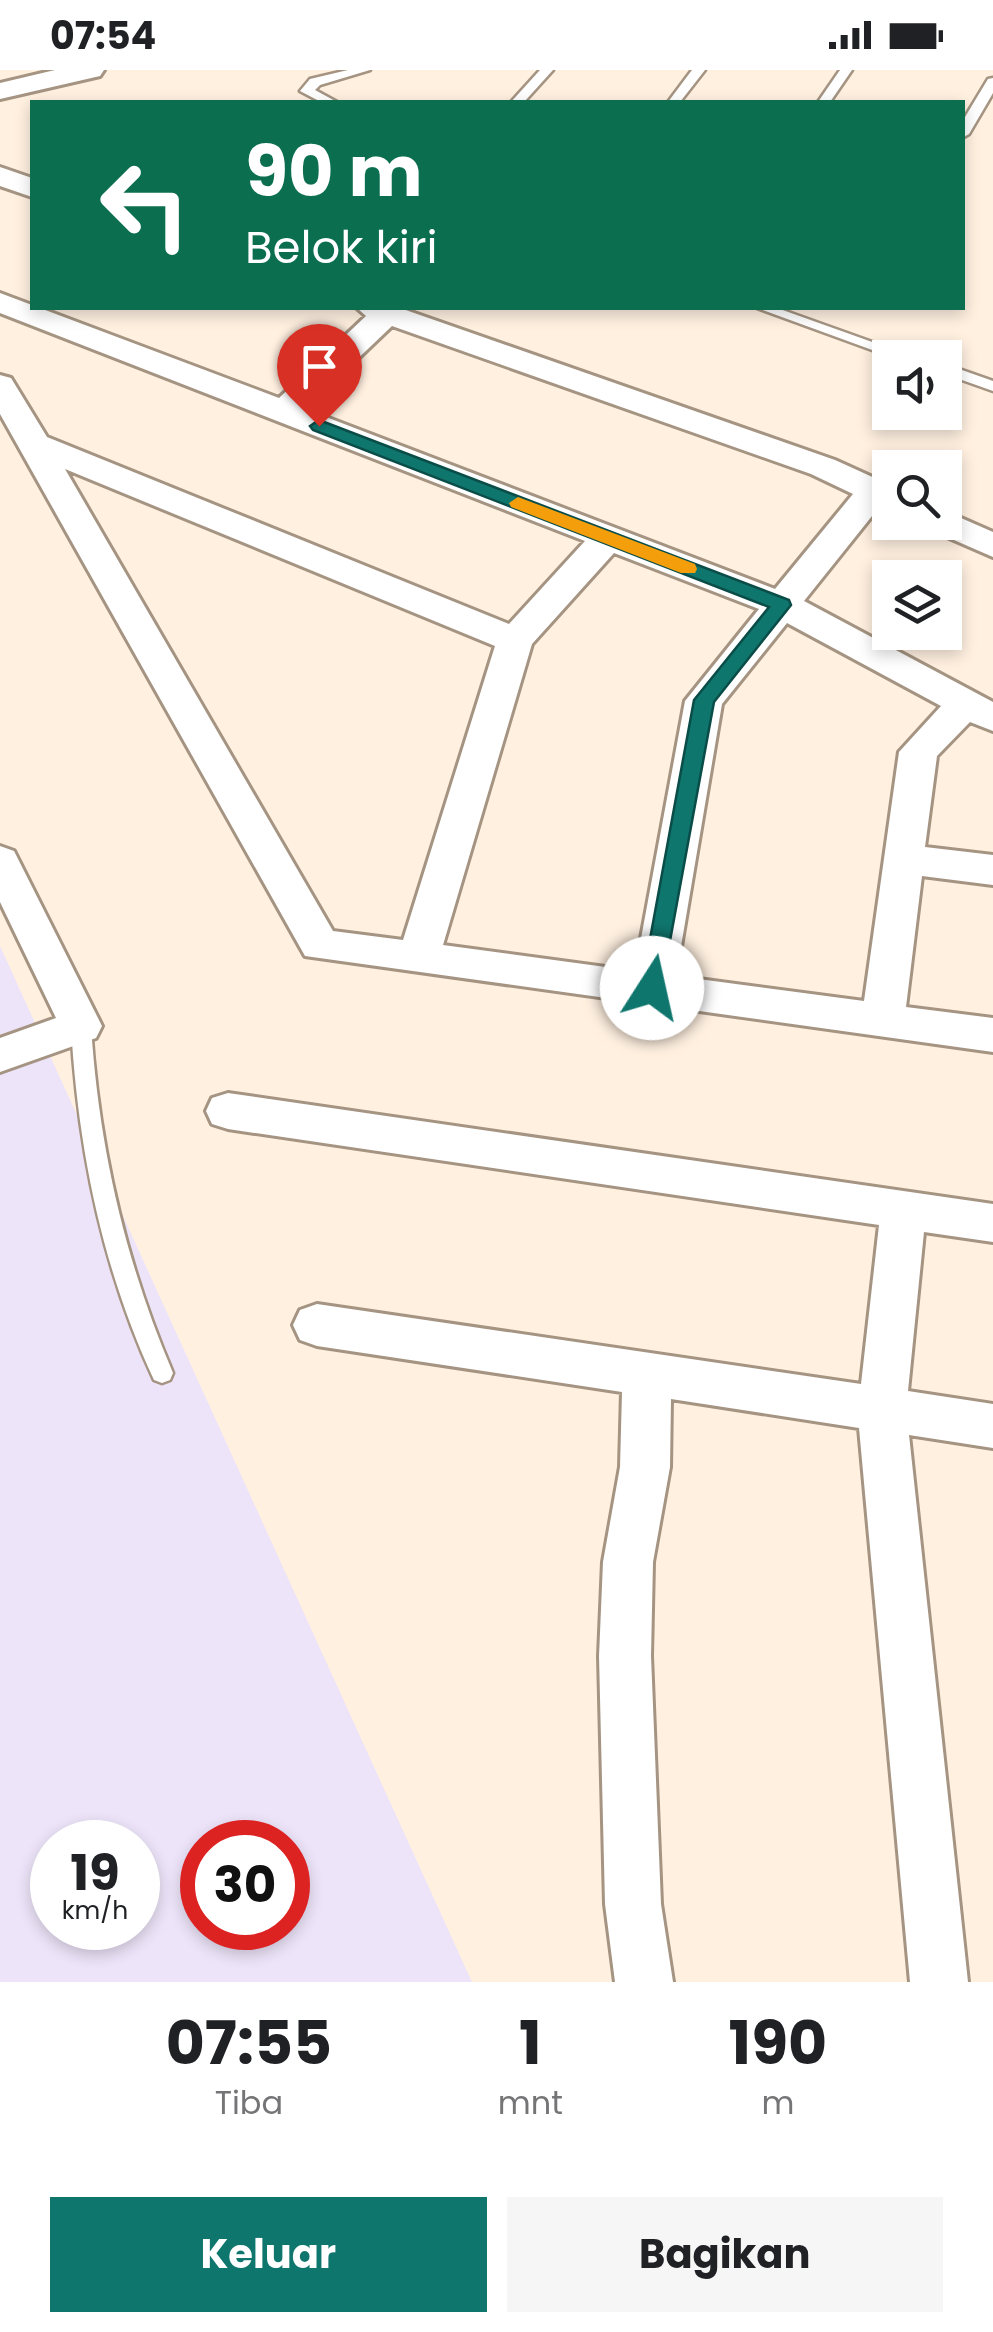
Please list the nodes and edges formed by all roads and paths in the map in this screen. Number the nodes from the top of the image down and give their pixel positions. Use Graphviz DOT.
graph roads {
  1 [pos="90,70"];
  2 [pos="364,70"];
  3 [pos="547,70"];
  4 [pos="699,70"];
  5 [pos="846,70"];
  6 [pos="993,82"];
  7 [pos="0,90"];
  8 [pos="327,100"];
  9 [pos="519,100"];
  10 [pos="676,100"];
  11 [pos="825,100"];
  12 [pos="965,129"];
  13 [pos="0,176"];
  14 [pos="30,187"];
  15 [pos="0,302"];
  16 [pos="380,310"];
  17 [pos="770,310"];
  18 [pos="872,345"];
  19 [pos="962,376"];
  20 [pos="0,386"];
  21 [pos="993,386"];
  22 [pos="283,412"];
  23 [pos="33,444"];
  24 [pos="872,489"];
  25 [pos="872,505"];
  26 [pos="962,531"];
  27 [pos="608,538"];
  28 [pos="993,546"];
  29 [pos="782,605"];
  30 [pos="516,640"];
  31 [pos="979,711"];
  32 [pos="904,859"];
  33 [pos="0,861"];
  34 [pos="993,870"];
  35 [pos="18,949"];
  36 [pos="418,956"];
  37 [pos="652,988"];
  38 [pos="883,1020"];
  39 [pos="81,1026"];
  40 [pos="993,1034"];
  41 [pos="0,1055"];
  42 [pos="228,1111"];
  43 [pos="903,1210"];
  44 [pos="993,1224"];
  45 [pos="317,1326"];
  46 [pos="162,1374"];
  47 [pos="647,1374"];
  48 [pos="882,1410"];
  49 [pos="993,1426"];
  50 [pos="644,1982"];
  51 [pos="940,1982"];
  1 -- 7 [label="street"];
  2 -- 8 [label="lane"];
  3 -- 9 [label="lane"];
  4 -- 10 [label="lane"];
  5 -- 11 [label="lane"];
  6 -- 12 [label="lane"];
  13 -- 14 [label="street"];
  15 -- 22 [label="street"];
  16 -- 22 [label="street"];
  16 -- 24 [label="street"];
  17 -- 18 [label="lane"];
  19 -- 21 [label="lane"];
  20 -- 23 [label="street"];
  22 -- 27 [label="street"];
  23 -- 30 [label="street"];
  23 -- 36 [label="street"];
  25 -- 29 [label="street"];
  26 -- 28 [label="street"];
  27 -- 29 [label="street"];
  27 -- 30 [label="street"];
  29 -- 31 [label="street"];
  29 -- 37 [label="street"];
  30 -- 36 [label="street"];
  31 -- 32 [label="street"];
  32 -- 34 [label="street"];
  32 -- 38 [label="street"];
  33 -- 35 [label="street"];
  35 -- 39 [label="street"];
  36 -- 37 [label="street"];
  37 -- 38 [label="street"];
  38 -- 40 [label="street"];
  39 -- 41 [label="street"];
  39 -- 46 [label="lane"];
  42 -- 43 [label="street"];
  43 -- 44 [label="street"];
  43 -- 48 [label="street"];
  45 -- 47 [label="street"];
  47 -- 48 [label="street"];
  47 -- 50 [label="street"];
  48 -- 49 [label="street"];
  48 -- 51 [label="street"];
}
